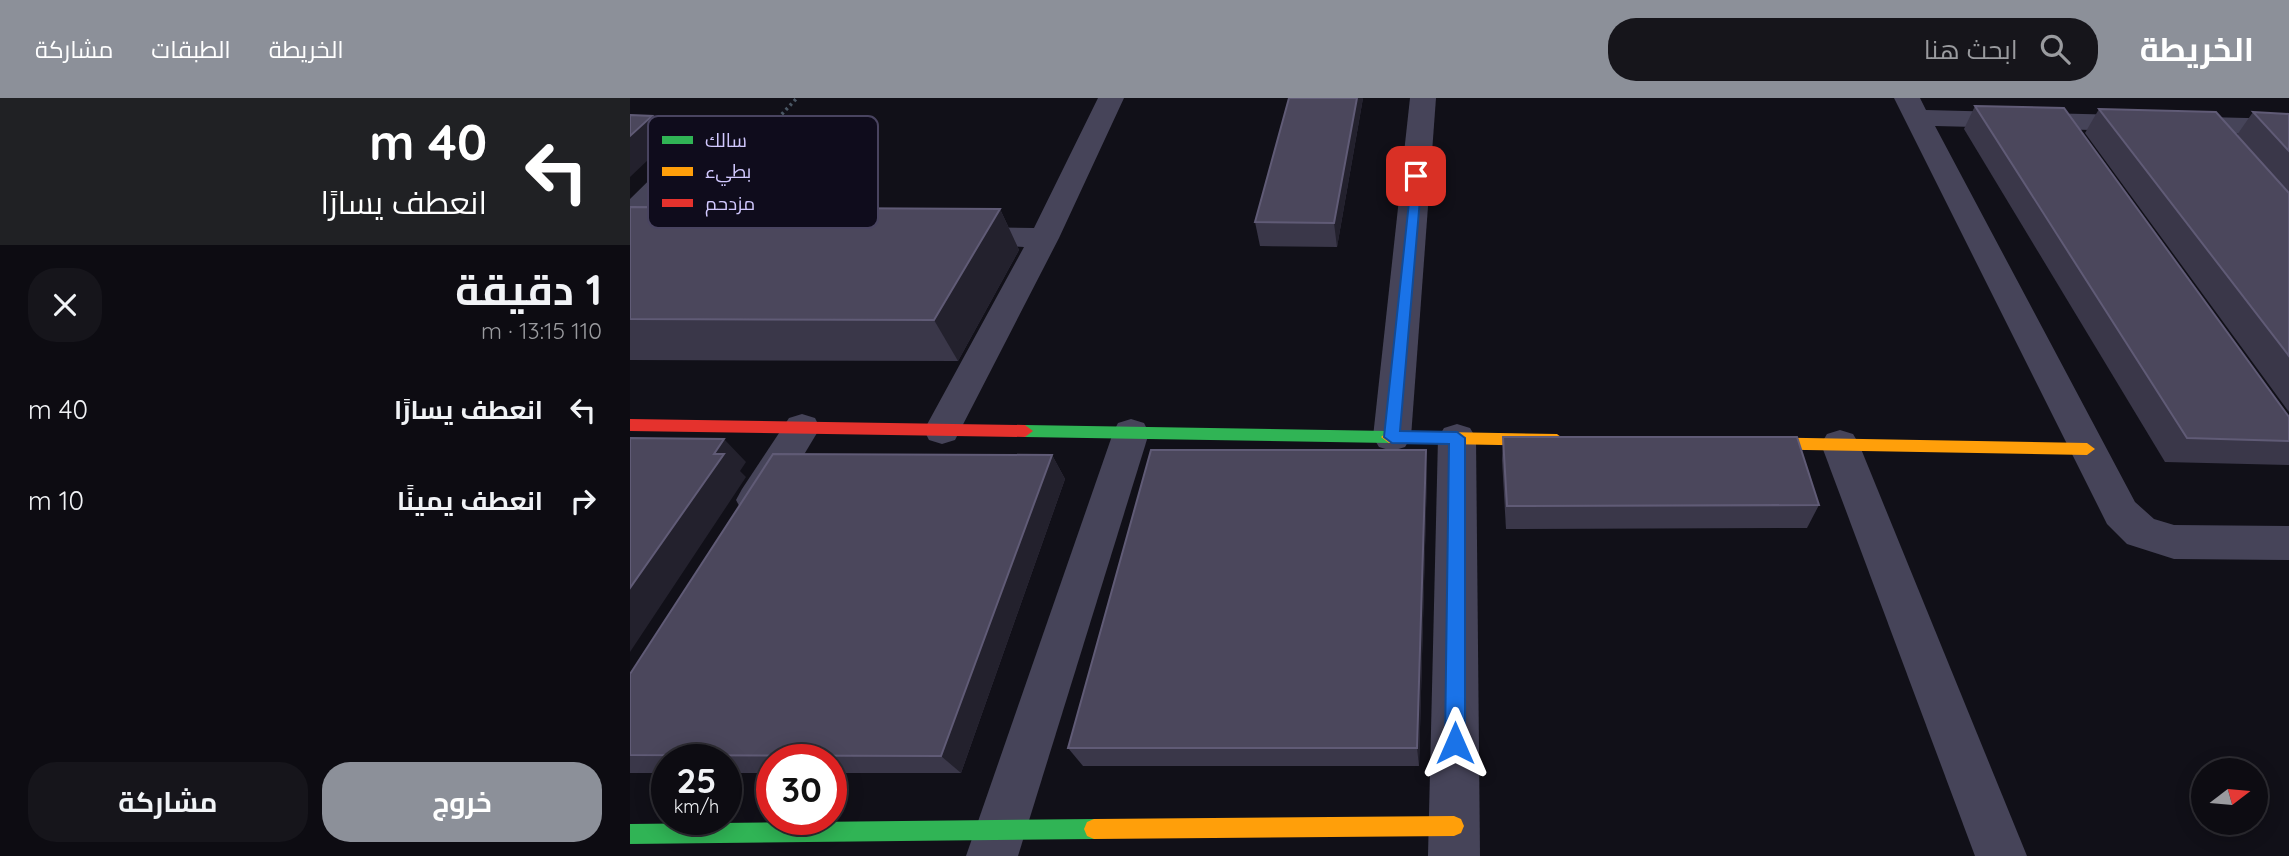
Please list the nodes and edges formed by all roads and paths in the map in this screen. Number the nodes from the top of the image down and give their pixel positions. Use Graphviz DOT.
graph roads {
  1 [pos="797,98"];
  2 [pos="1111,98"];
  3 [pos="1423,98"];
  4 [pos="1912,108"];
  5 [pos="780,116"];
  6 [pos="2061,122"];
  7 [pos="2208,125"];
  8 [pos="2289,127"];
  9 [pos="630,128"];
  10 [pos="648,129"];
  11 [pos="2085,155"];
  12 [pos="2235,156"];
  13 [pos="648,198"];
  14 [pos="630,216"];
  15 [pos="934,236"];
  16 [pos="1044,237"];
  17 [pos="630,425"];
  18 [pos="802,428"];
  19 [pos="942,430"];
  20 [pos="1131,433"];
  21 [pos="1392,437"];
  22 [pos="1457,438"];
  23 [pos="1580,440"];
  24 [pos="1731,443"];
  25 [pos="1840,444"];
  26 [pos="2087,449"];
  27 [pos="735,533"];
  28 [pos="2289,543"];
  29 [pos="630,834"];
  30 [pos="1454,841"];
  31 [pos="996,843"];
  32 [pos="2001,856"];
  1 -- 5 [label="path"];
  2 -- 16 [label="street"];
  3 -- 21 [label="street"];
  4 -- 6 [label="street"];
  4 -- 26 [label="street"];
  6 -- 7 [label="street"];
  6 -- 11 [label="street"];
  7 -- 8 [label="street"];
  7 -- 12 [label="street"];
  9 -- 10 [label="street"];
  13 -- 14 [label="street"];
  15 -- 16 [label="street"];
  16 -- 19 [label="street"];
  17 -- 18 [label="street"];
  18 -- 19 [label="street"];
  18 -- 27 [label="street"];
  19 -- 20 [label="street"];
  20 -- 21 [label="street"];
  20 -- 31 [label="street"];
  21 -- 22 [label="street"];
  22 -- 23 [label="street"];
  22 -- 30 [label="street"];
  24 -- 25 [label="street"];
  25 -- 26 [label="street"];
  25 -- 32 [label="street"];
  26 -- 28 [label="street"];
  29 -- 31 [label="street"];
  30 -- 31 [label="street"];
}
